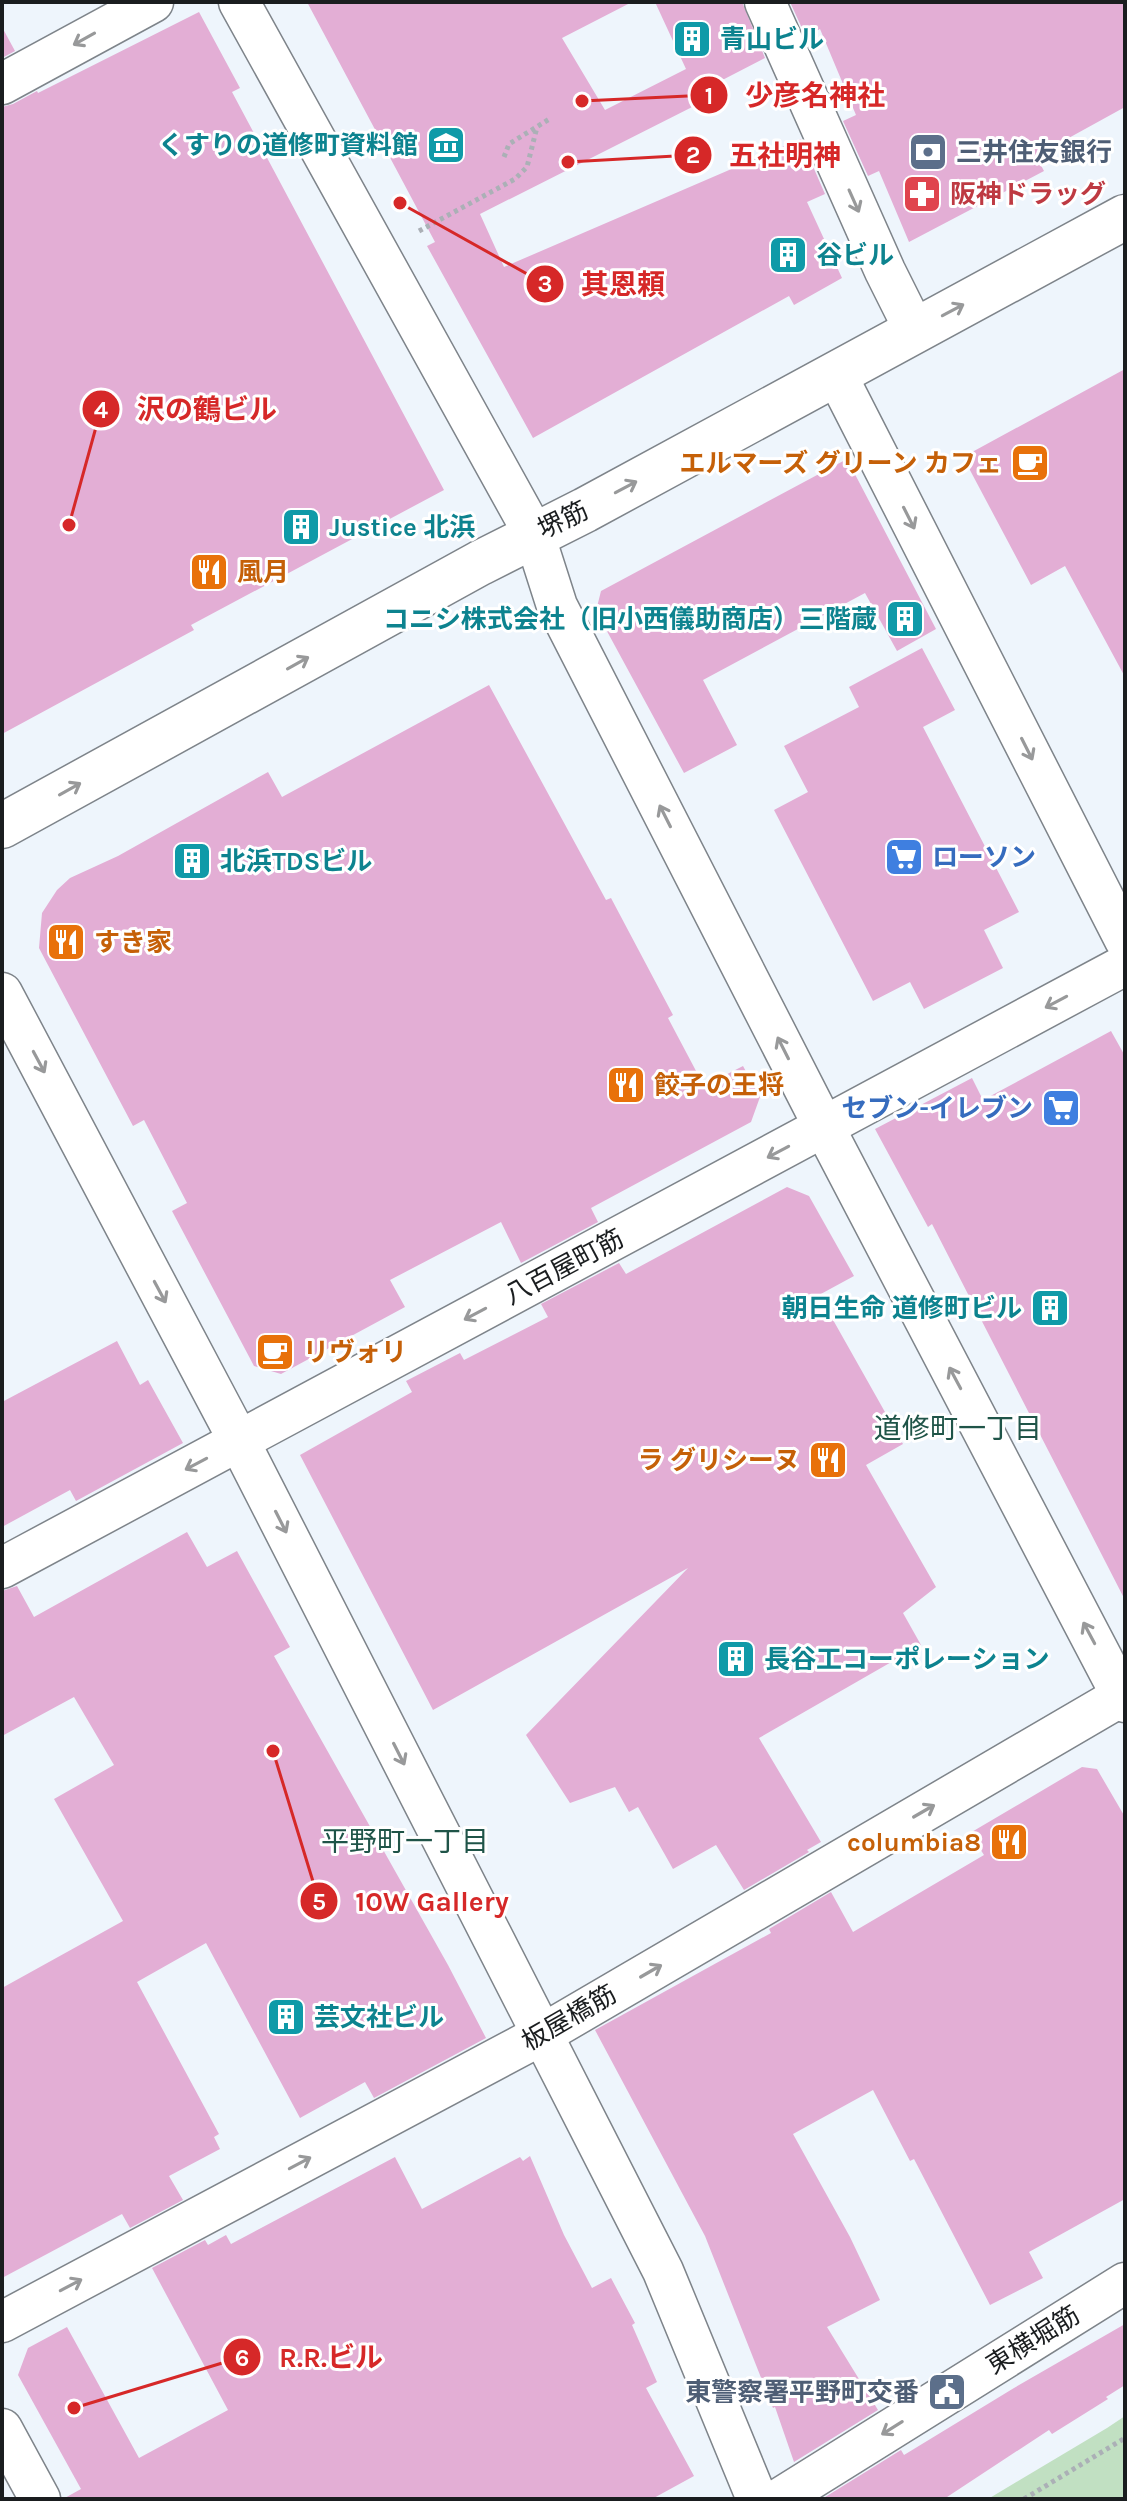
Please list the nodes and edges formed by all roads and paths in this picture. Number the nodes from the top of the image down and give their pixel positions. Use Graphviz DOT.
graph roads {
  1 [pos="153,2"];
  2 [pos="239,2"];
  3 [pos="765,2"];
  4 [pos="2,84"];
  5 [pos="551,118"];
  6 [pos="537,127"];
  7 [pos="504,157"];
  8 [pos="1125,217"];
  9 [pos="410,236"];
  10 [pos="915,331"];
  11 [pos="836,374"];
  12 [pos="534,534"];
  13 [pos="2,826"];
  14 [pos="1125,940"];
  15 [pos="1125,965"];
  16 [pos="2,993"];
  17 [pos="824,1127"];
  18 [pos="239,1441"];
  19 [pos="2,1568"];
  20 [pos="1124,1697"];
  21 [pos="543,2034"];
  22 [pos="1125,2283"];
  23 [pos="2,2322"];
  24 [pos="2,2429"];
  25 [pos="1125,2438"];
  26 [pos="40,2499"];
  27 [pos="757,2499"];
  28 [pos="779,2499"];
  29 [pos="1024,2499"];
  1 -- 4 [label="street, one-way"];
  2 -- 12 [label="street"];
  3 -- 10 [label="street, one-way"];
  5 -- 6 [label="path"];
  6 -- 7 [label="path"];
  6 -- 9 [label="path"];
  10 -- 8 [label="main road, 堺筋, one-way"];
  10 -- 11 [label="main road, 堺筋"];
  12 -- 11 [label="main road, 堺筋, one-way"];
  11 -- 14 [label="street, one-way"];
  13 -- 12 [label="main road, 堺筋, one-way"];
  17 -- 12 [label="street, one-way"];
  15 -- 17 [label="street, 八百屋町筋, one-way"];
  16 -- 18 [label="street, one-way"];
  17 -- 18 [label="street, 八百屋町筋, one-way"];
  20 -- 17 [label="street, one-way"];
  18 -- 19 [label="street, 八百屋町筋, one-way"];
  18 -- 21 [label="street, one-way"];
  21 -- 20 [label="street, 板屋橋筋, one-way"];
  23 -- 21 [label="street, 板屋橋筋, one-way"];
  21 -- 27 [label="street"];
  22 -- 28 [label="street, 東横堀筋, one-way"];
  24 -- 26 [label="street"];
  25 -- 29 [label="path"];
}
